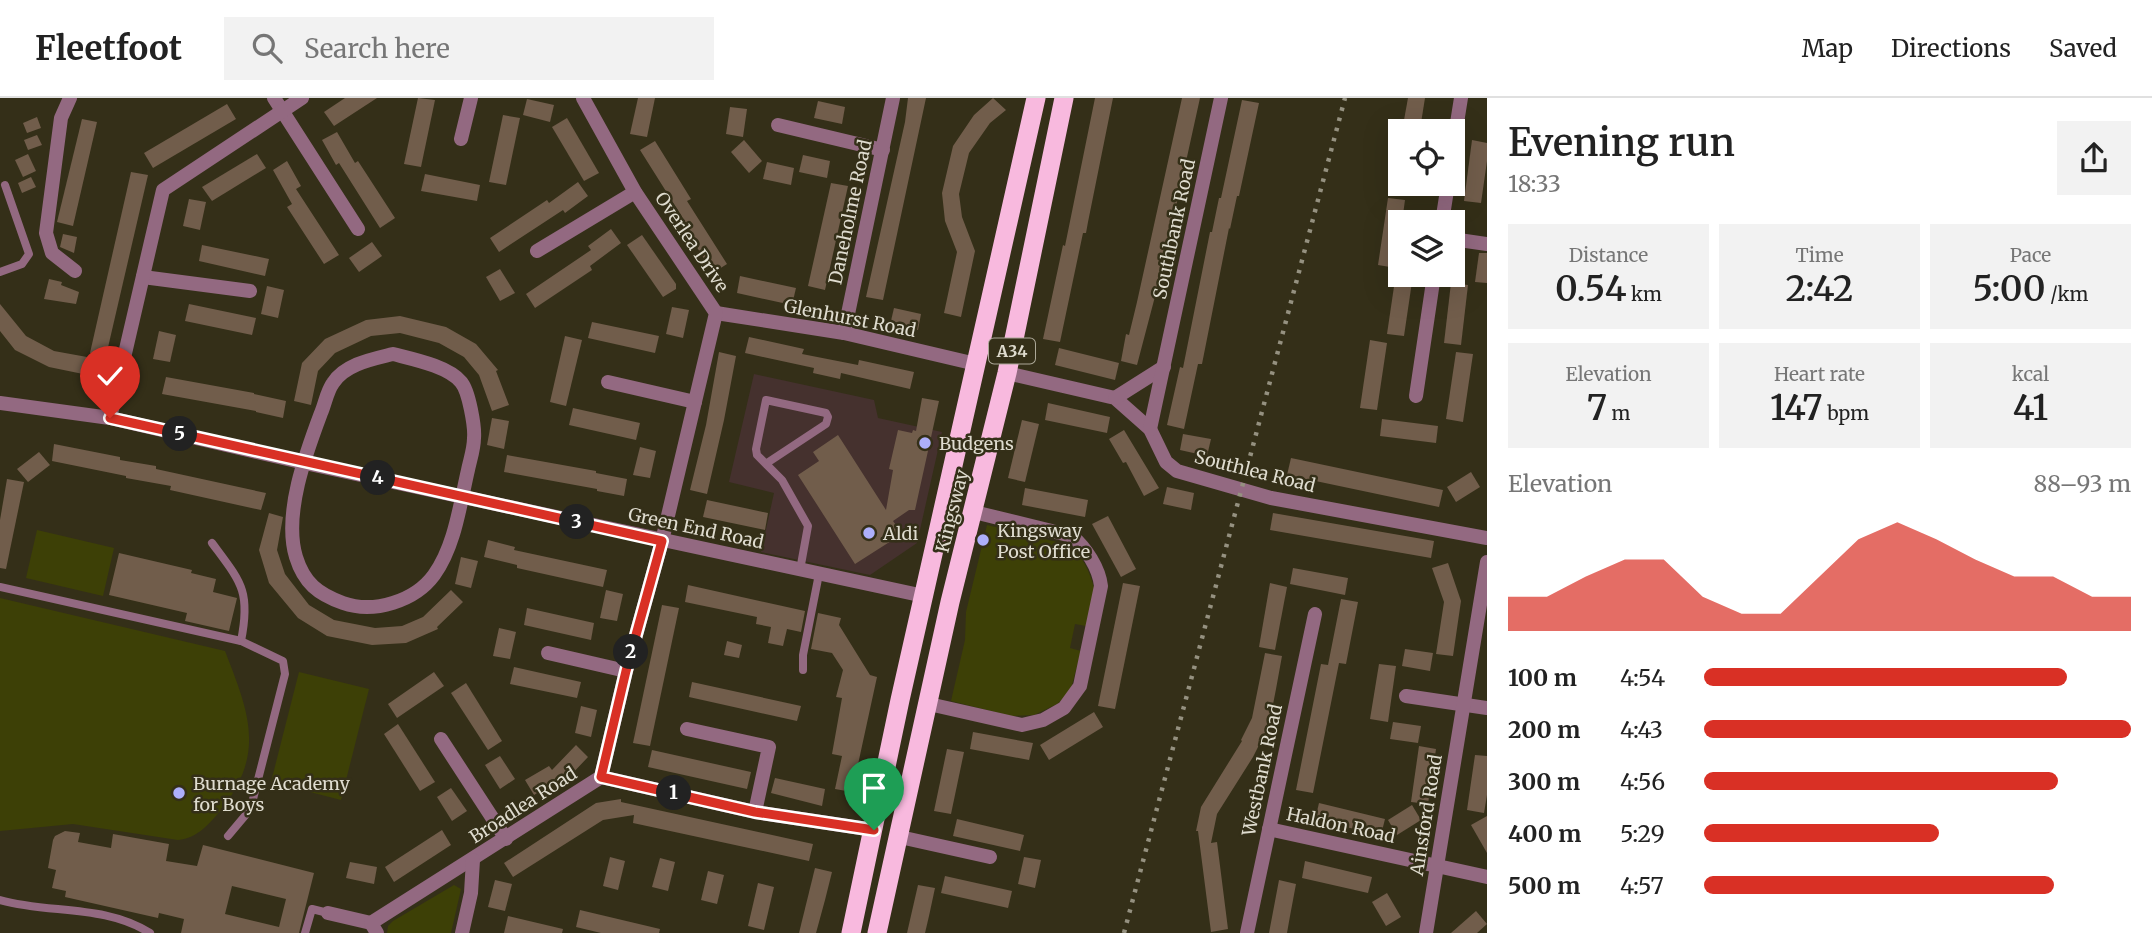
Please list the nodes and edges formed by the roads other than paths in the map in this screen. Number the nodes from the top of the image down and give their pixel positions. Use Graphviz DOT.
graph roads {
  1 [pos="70,98"];
  2 [pos="302,98"];
  3 [pos="471,98"];
  4 [pos="583,98"];
  5 [pos="893,98"];
  6 [pos="1036,98"];
  7 [pos="1064,98"];
  8 [pos="1221,98"];
  9 [pos="1461,98"];
  10 [pos="278,104"];
  11 [pos="1458,119"];
  12 [pos="778,125"];
  13 [pos="461,139"];
  14 [pos="883,150"];
  15 [pos="5,185"];
  16 [pos="635,191"];
  17 [pos="358,229"];
  18 [pos="1465,241"];
  19 [pos="1487,244"];
  20 [pos="537,250"];
  21 [pos="75,271"];
  22 [pos="0,272"];
  23 [pos="143,277"];
  24 [pos="1432,287"];
  25 [pos="250,291"];
  26 [pos="716,313"];
  27 [pos="844,333"];
  28 [pos="976,364"];
  29 [pos="1164,367"];
  30 [pos="1007,373"];
  31 [pos="608,382"];
  32 [pos="1416,396"];
  33 [pos="1115,398"];
  34 [pos="695,402"];
  35 [pos="0,403"];
  36 [pos="110,418"];
  37 [pos="1150,429"];
  38 [pos="305,463"];
  39 [pos="767,463"];
  40 [pos="462,496"];
  41 [pos="974,512"];
  42 [pos="1487,538"];
  43 [pos="662,541"];
  44 [pos="212,543"];
  45 [pos="1487,562"];
  46 [pos="800,570"];
  47 [pos="819,574"];
  48 [pos="0,587"];
  49 [pos="923,596"];
  50 [pos="950,602"];
  51 [pos="1315,614"];
  52 [pos="241,641"];
  53 [pos="548,653"];
  54 [pos="803,670"];
  55 [pos="626,671"];
  56 [pos="1406,696"];
  57 [pos="929,704"];
  58 [pos="1463,704"];
  59 [pos="1487,708"];
  60 [pos="687,729"];
  61 [pos="441,739"];
  62 [pos="601,777"];
  63 [pos="755,812"];
  64 [pos="1269,829"];
  65 [pos="874,830"];
  66 [pos="228,836"];
  67 [pos="900,837"];
  68 [pos="506,839"];
  69 [pos="990,857"];
  70 [pos="473,860"];
  71 [pos="1438,865"];
  72 [pos="1487,877"];
  73 [pos="38,897"];
  74 [pos="0,900"];
  75 [pos="36,907"];
  76 [pos="328,913"];
  77 [pos="374,928"];
  78 [pos="150,933"];
  79 [pos="305,933"];
  80 [pos="463,933"];
  81 [pos="851,933"];
  82 [pos="877,933"];
  83 [pos="1247,933"];
  84 [pos="1426,933"];
  1 -- 21 [label="street"];
  2 -- 10 [label="street"];
  3 -- 13 [label="street"];
  4 -- 16 [label="street, Overlea Drive"];
  5 -- 14 [label="street, Daneholme Road"];
  6 -- 28 [label="highway, Kingsway / A34"];
  7 -- 30 [label="highway, Kingsway / A34"];
  8 -- 29 [label="street, Southbank Road"];
  9 -- 11 [label="street"];
  10 -- 17 [label="street"];
  10 -- 23 [label="street"];
  12 -- 14 [label="street"];
  14 -- 27 [label="street, Daneholme Road"];
  15 -- 22 [label="lane"];
  16 -- 20 [label="street"];
  16 -- 26 [label="street, Overlea Drive"];
  18 -- 19 [label="street"];
  23 -- 25 [label="street"];
  23 -- 36 [label="street"];
  24 -- 32 [label="street"];
  26 -- 27 [label="street, Glenhurst Road"];
  26 -- 34 [label="street, Overlea Drive"];
  27 -- 28 [label="street, Glenhurst Road"];
  28 -- 49 [label="highway, Kingsway / A34"];
  29 -- 33 [label="street"];
  29 -- 37 [label="street, Southbank Road"];
  30 -- 33 [label="street, Southlea Road"];
  30 -- 41 [label="highway, Kingsway / A34"];
  31 -- 34 [label="street"];
  33 -- 37 [label="street, Southlea Road"];
  34 -- 43 [label="street, Overlea Drive"];
  35 -- 36 [label="street, Green End Road"];
  36 -- 38 [label="street, Green End Road"];
  37 -- 42 [label="street, Southlea Road"];
  38 -- 40 [label="street, Green End Road"];
  38 -- 40 [label="street"];
  38 -- 40 [label="street"];
  39 -- 39 [label="lane"];
  39 -- 46 [label="lane"];
  40 -- 43 [label="street, Green End Road"];
  41 -- 50 [label="highway, Kingsway / A34"];
  41 -- 57 [label="street"];
  43 -- 46 [label="street, Green End Road"];
  43 -- 55 [label="street, Broadlea Road"];
  44 -- 52 [label="lane"];
  45 -- 58 [label="street, Ainsford Road"];
  46 -- 47 [label="street, Green End Road"];
  47 -- 49 [label="street, Green End Road"];
  47 -- 54 [label="lane"];
  48 -- 52 [label="lane"];
  49 -- 50 [label="highway"];
  49 -- 65 [label="highway, Kingsway / A34"];
  50 -- 57 [label="highway, Kingsway / A34"];
  51 -- 64 [label="street, Westbank Road"];
  52 -- 66 [label="lane"];
  53 -- 55 [label="street"];
  55 -- 62 [label="street, Broadlea Road"];
  56 -- 58 [label="street"];
  57 -- 67 [label="highway, Kingsway / A34"];
  58 -- 59 [label="street"];
  58 -- 71 [label="street, Ainsford Road"];
  60 -- 63 [label="street"];
  61 -- 68 [label="street"];
  62 -- 63 [label="street"];
  62 -- 68 [label="street, Broadlea Road"];
  63 -- 65 [label="street"];
  64 -- 71 [label="street, Haldon Road"];
  64 -- 83 [label="street, Westbank Road"];
  65 -- 81 [label="highway, Kingsway / A34"];
  67 -- 69 [label="street"];
  67 -- 82 [label="highway, Kingsway / A34"];
  68 -- 70 [label="street, Broadlea Road"];
  70 -- 77 [label="street, Broadlea Road"];
  70 -- 80 [label="street, Broadlea Road"];
  71 -- 72 [label="street, Haldon Road"];
  71 -- 84 [label="street, Ainsford Road"];
  73 -- 75 [label="lane"];
  74 -- 75 [label="lane"];
  75 -- 78 [label="lane"];
  76 -- 77 [label="street, Broadlea Road"];
  76 -- 79 [label="lane"];
}
